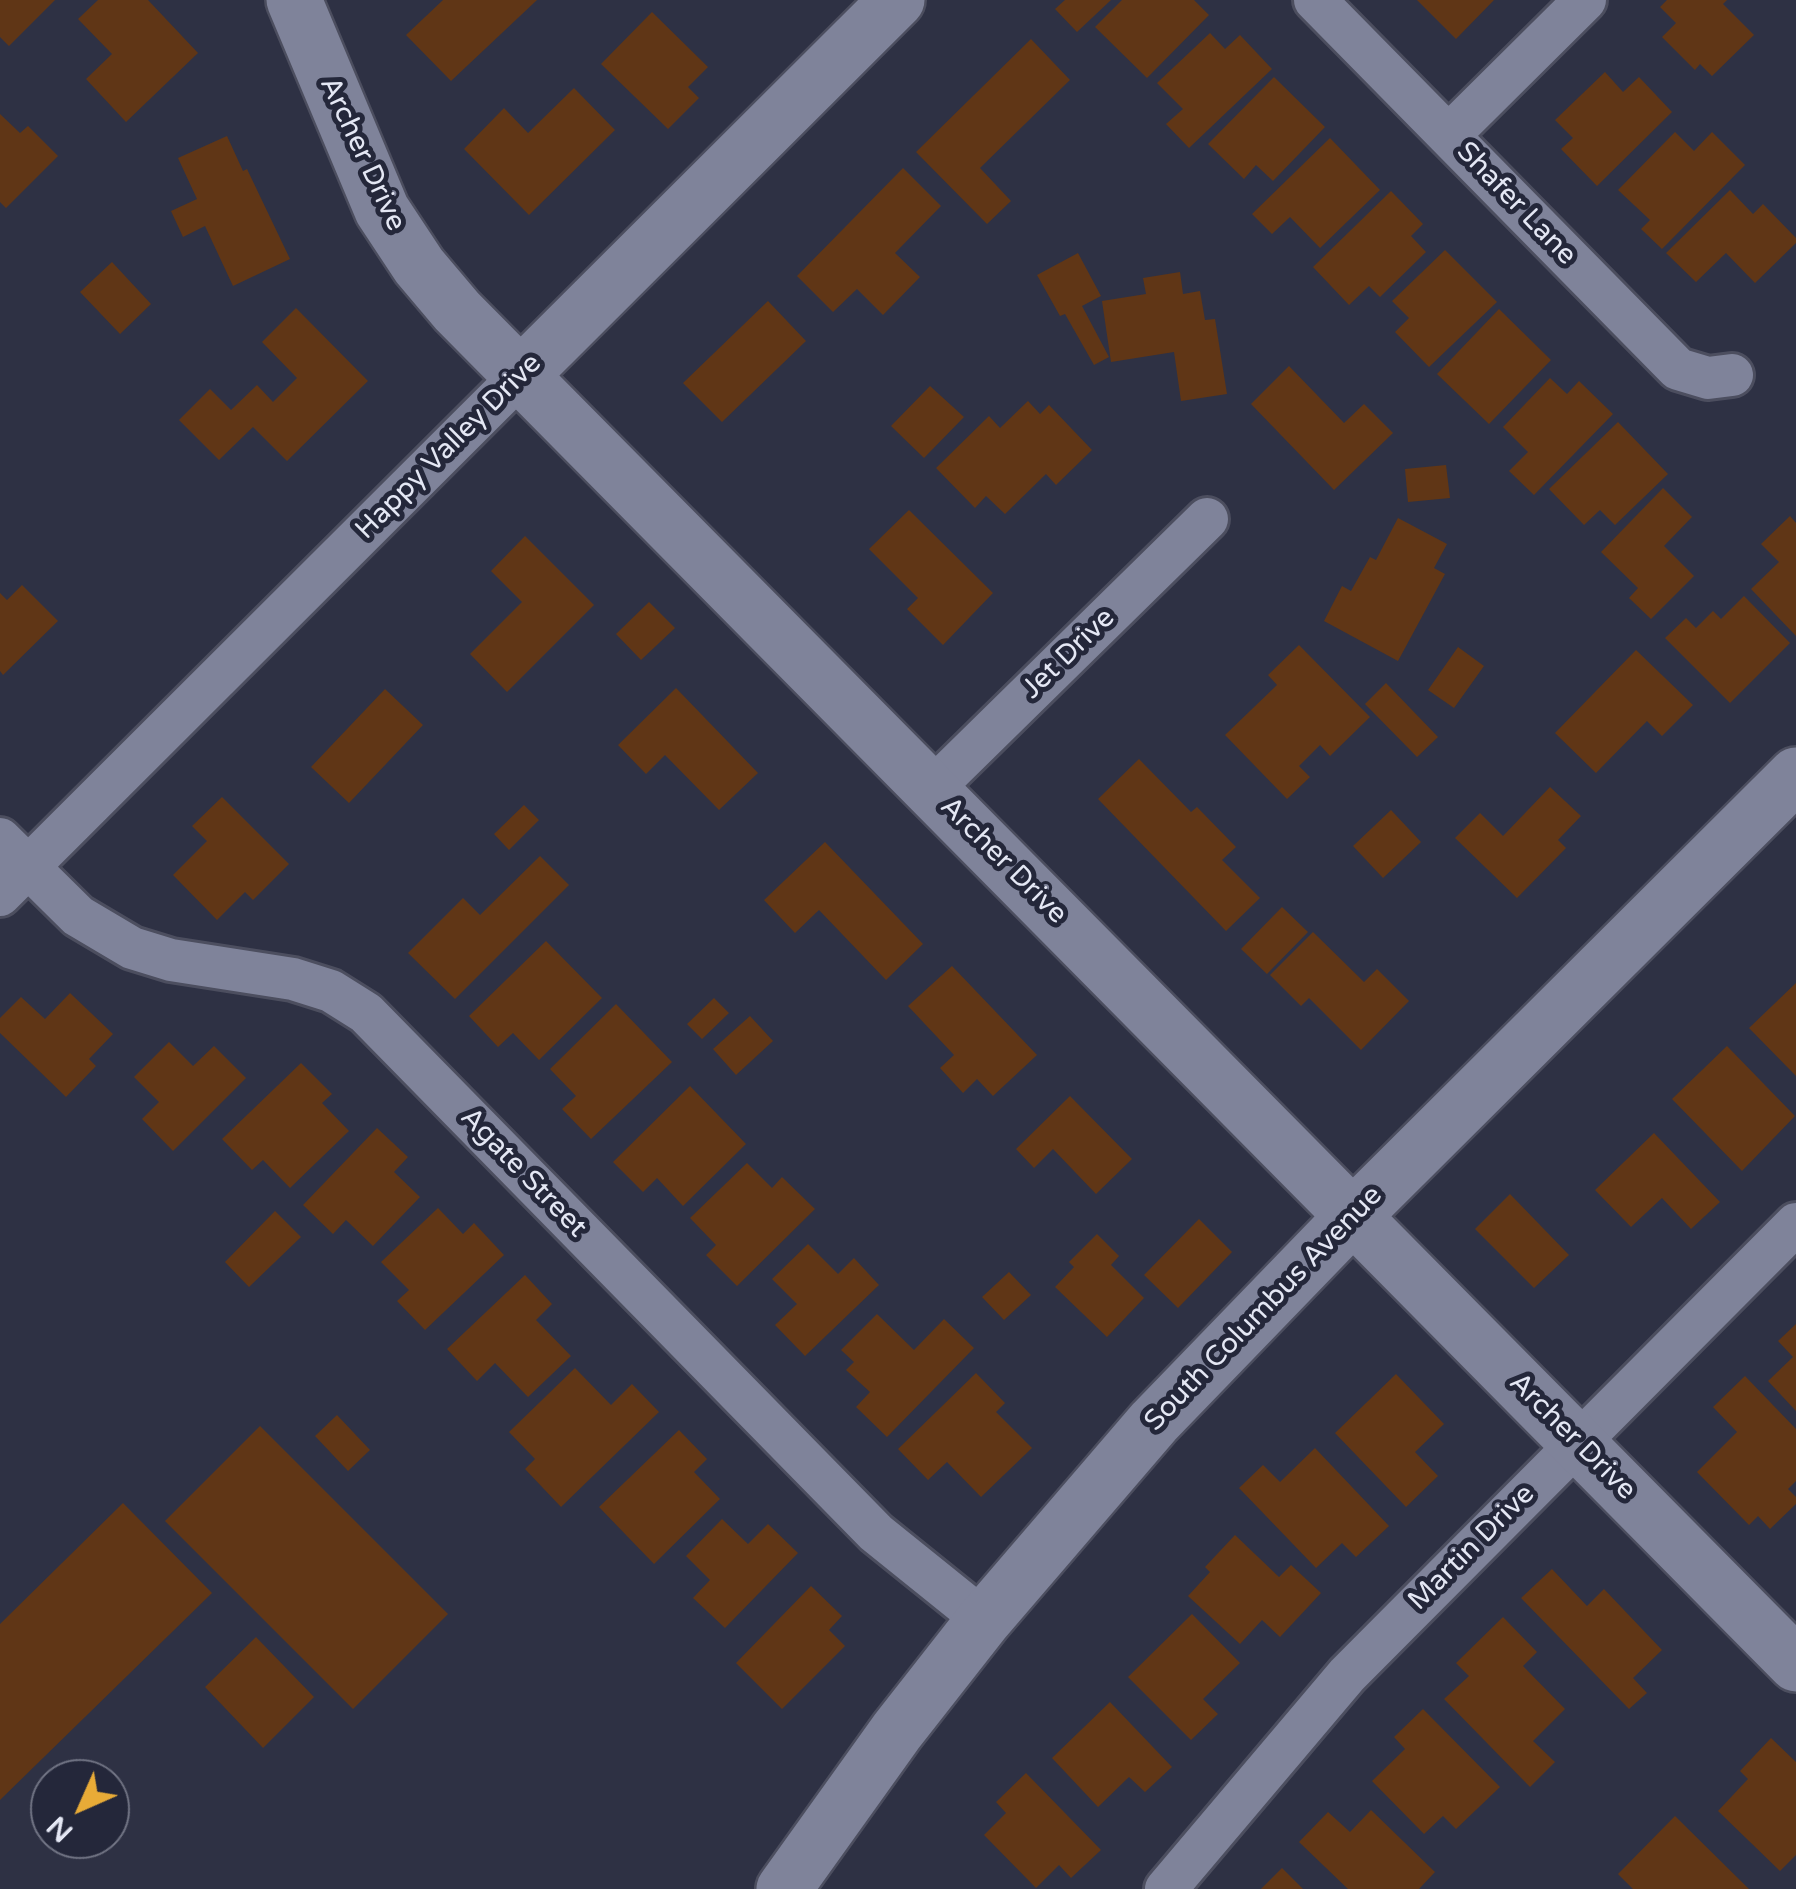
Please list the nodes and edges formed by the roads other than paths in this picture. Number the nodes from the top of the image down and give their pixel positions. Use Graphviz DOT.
graph roads {
  1 [pos="294,0"];
  2 [pos="897,0"];
  3 [pos="1315,0"];
  4 [pos="1585,0"];
  5 [pos="1449,136"];
  6 [pos="520,376"];
  7 [pos="1732,376"];
  8 [pos="1207,519"];
  9 [pos="1796,775"];
  10 [pos="932,789"];
  11 [pos="9,867"];
  12 [pos="1354,1215"];
  13 [pos="1796,1224"];
  14 [pos="1576,1442"];
  15 [pos="984,1620"];
  16 [pos="1796,1664"];
  17 [pos="784,1889"];
  18 [pos="1166,1889"];
  1 -- 6 [label="street, Archer Drive"];
  2 -- 6 [label="street, Happy Valley Drive"];
  3 -- 5 [label="street, Shafer Lane"];
  4 -- 5 [label="street"];
  5 -- 7 [label="street, Shafer Lane"];
  6 -- 10 [label="street, Archer Drive"];
  6 -- 11 [label="street, Happy Valley Drive"];
  8 -- 10 [label="street, Jet Drive"];
  9 -- 12 [label="street, South Columbus Avenue"];
  10 -- 12 [label="street, Archer Drive"];
  11 -- 15 [label="street, Agate Street"];
  12 -- 14 [label="street, Archer Drive"];
  12 -- 15 [label="street, South Columbus Avenue"];
  13 -- 14 [label="street, Martin Drive"];
  14 -- 16 [label="street, Archer Drive"];
  14 -- 18 [label="street, Martin Drive"];
  15 -- 17 [label="street, South Columbus Avenue"];
}
